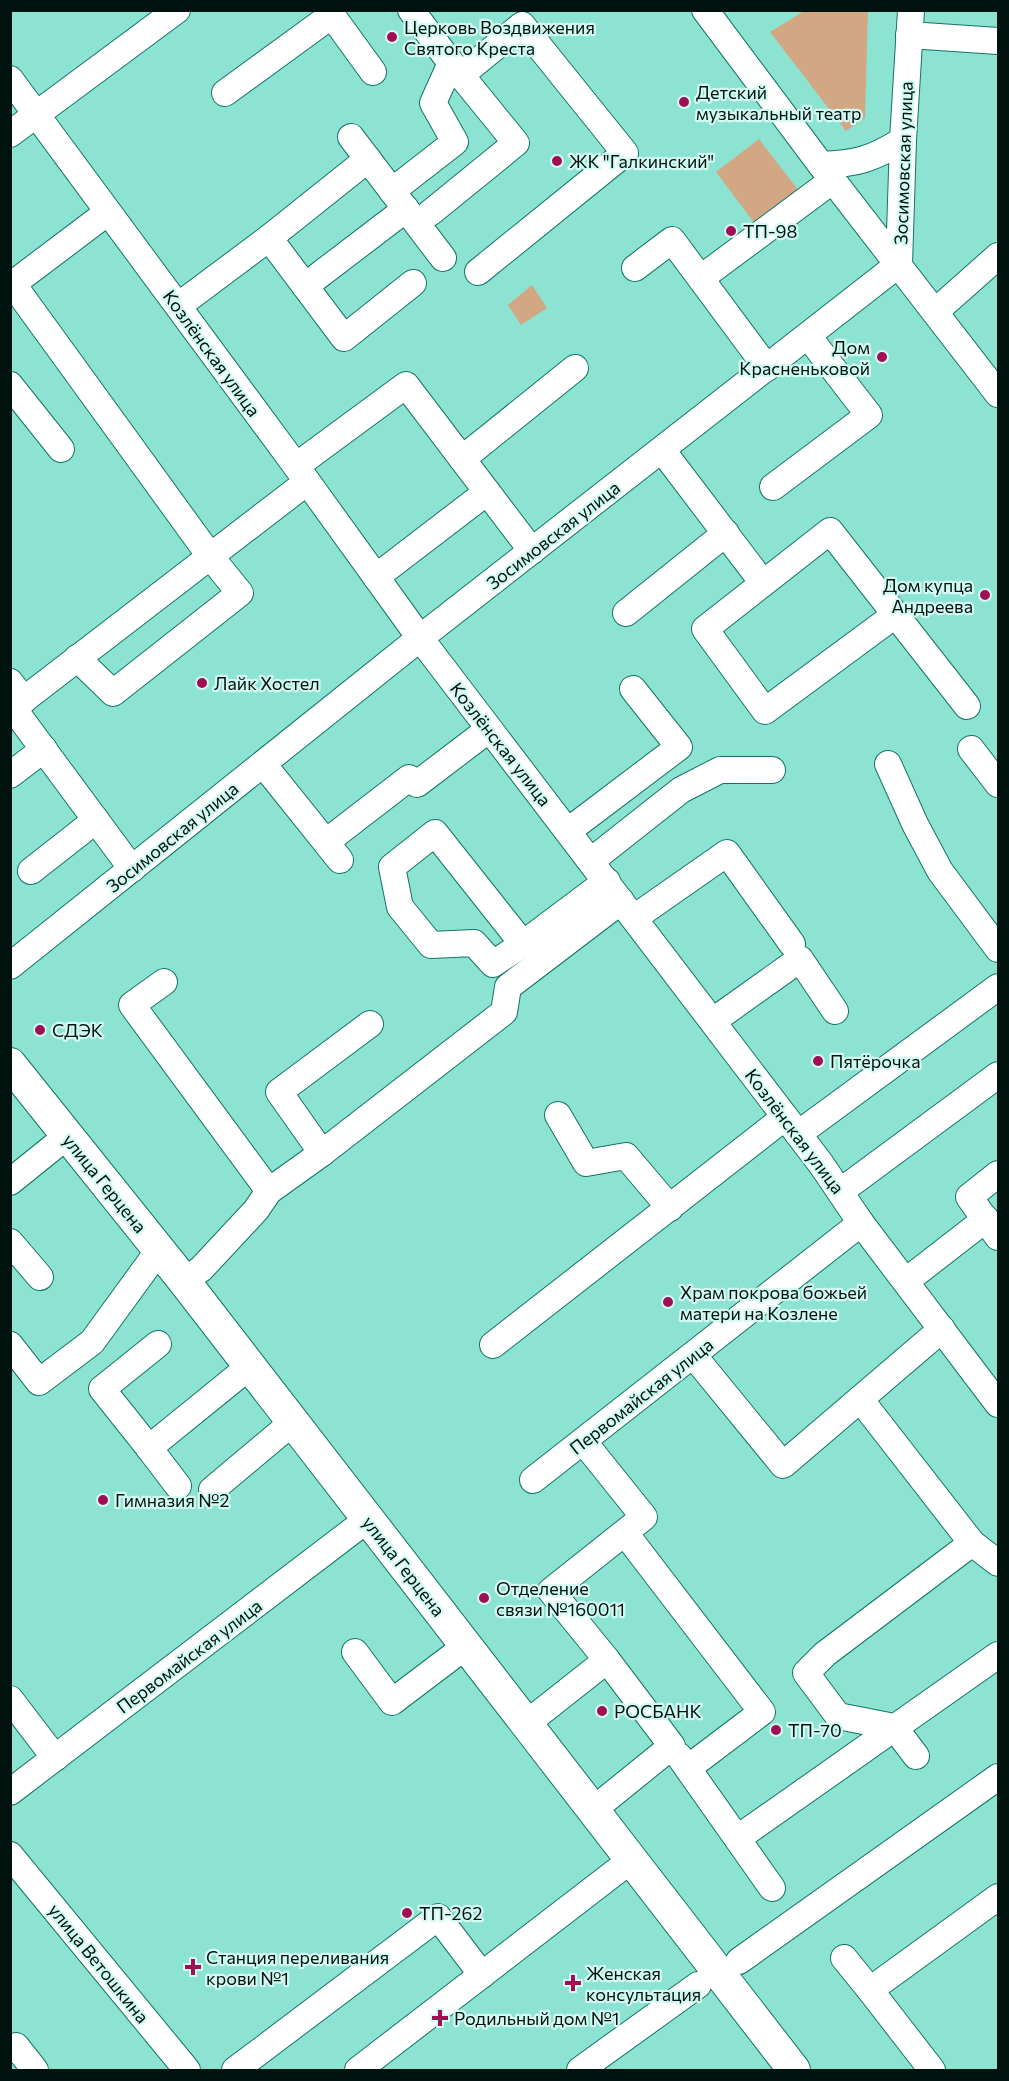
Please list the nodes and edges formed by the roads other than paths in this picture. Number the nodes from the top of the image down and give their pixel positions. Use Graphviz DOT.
graph roads {
  1 [pos="177,10"];
  2 [pos="411,10"];
  3 [pos="705,10"];
  4 [pos="330,13"];
  5 [pos="910,23"];
  6 [pos="999,41"];
  7 [pos="456,69"];
  8 [pos="373,72"];
  9 [pos="10,79"];
  10 [pos="225,93"];
  11 [pos="36,114"];
  12 [pos="10,134"];
  13 [pos="351,137"];
  14 [pos="903,140"];
  15 [pos="368,159"];
  16 [pos="827,173"];
  17 [pos="409,204"];
  18 [pos="108,212"];
  19 [pos="269,238"];
  20 [pos="999,256"];
  21 [pos="443,258"];
  22 [pos="899,264"];
  23 [pos="635,268"];
  24 [pos="478,272"];
  25 [pos="701,278"];
  26 [pos="413,284"];
  27 [pos="11,285"];
  28 [pos="305,286"];
  29 [pos="178,306"];
  30 [pos="936,311"];
  31 [pos="808,336"];
  32 [pos="575,368"];
  33 [pos="767,368"];
  34 [pos="10,385"];
  35 [pos="999,394"];
  36 [pos="61,448"];
  37 [pos="662,450"];
  38 [pos="462,459"];
  39 [pos="301,474"];
  40 [pos="773,487"];
  41 [pos="487,492"];
  42 [pos="726,533"];
  43 [pos="211,548"];
  44 [pos="532,551"];
  45 [pos="376,577"];
  46 [pos="763,584"];
  47 [pos="626,613"];
  48 [pos="895,615"];
  49 [pos="420,638"];
  50 [pos="77,658"];
  51 [pos="633,689"];
  52 [pos="17,691"];
  53 [pos="967,706"];
  54 [pos="488,730"];
  55 [pos="971,748"];
  56 [pos="44,749"];
  57 [pos="263,764"];
  58 [pos="888,764"];
  59 [pos="772,770"];
  60 [pos="10,775"];
  61 [pos="999,784"];
  62 [pos="96,820"];
  63 [pos="568,831"];
  64 [pos="132,869"];
  65 [pos="31,871"];
  66 [pos="613,891"];
  67 [pos="523,944"];
  68 [pos="792,944"];
  69 [pos="999,949"];
  70 [pos="10,966"];
  71 [pos="164,982"];
  72 [pos="999,987"];
  73 [pos="835,1011"];
  74 [pos="712,1021"];
  75 [pos="370,1024"];
  76 [pos="10,1064"];
  77 [pos="999,1075"];
  78 [pos="558,1115"];
  79 [pos="792,1126"];
  80 [pos="67,1136"];
  81 [pos="322,1153"];
  82 [pos="999,1174"];
  83 [pos="10,1182"];
  84 [pos="269,1191"];
  85 [pos="841,1191"];
  86 [pos="670,1208"];
  87 [pos="861,1222"];
  88 [pos="992,1228"];
  89 [pos="10,1242"];
  90 [pos="159,1250"];
  91 [pos="40,1277"];
  92 [pos="184,1281"];
  93 [pos="906,1281"];
  94 [pos="942,1329"];
  95 [pos="10,1344"];
  96 [pos="158,1344"];
  97 [pos="493,1345"];
  98 [pos="693,1355"];
  99 [pos="250,1366"];
  100 [pos="860,1400"];
  101 [pos="999,1404"];
  102 [pos="293,1422"];
  103 [pos="583,1441"];
  104 [pos="149,1448"];
  105 [pos="533,1480"];
  106 [pos="178,1486"];
  107 [pos="212,1490"];
  108 [pos="368,1519"];
  109 [pos="625,1533"];
  110 [pos="972,1543"];
  111 [pos="999,1563"];
  112 [pos="466,1646"];
  113 [pos="355,1652"];
  114 [pos="999,1655"];
  115 [pos="607,1660"];
  116 [pos="10,1700"];
  117 [pos="526,1724"];
  118 [pos="894,1727"];
  119 [pos="672,1746"];
  120 [pos="916,1756"];
  121 [pos="55,1758"];
  122 [pos="688,1768"];
  123 [pos="999,1777"];
  124 [pos="10,1792"];
  125 [pos="593,1810"];
  126 [pos="738,1838"];
  127 [pos="10,1855"];
  128 [pos="631,1860"];
  129 [pos="772,1888"];
  130 [pos="999,1897"];
  131 [pos="844,1958"];
  132 [pos="739,1961"];
  133 [pos="482,1975"];
  134 [pos="698,1985"];
  135 [pos="870,1990"];
  136 [pos="10,2049"];
  137 [pos="182,2068"];
  138 [pos="34,2070"];
  139 [pos="236,2070"];
  140 [pos="358,2070"];
  141 [pos="580,2070"];
  142 [pos="794,2070"];
  143 [pos="932,2070"];
  1 -- 11 [label="street"];
  2 -- 7 [label="street"];
  3 -- 16 [label="street"];
  4 -- 8 [label="street"];
  4 -- 10 [label="street"];
  5 -- 6 [label="street"];
  5 -- 14 [label="street, Зосимовская улица"];
  7 -- 17 [label="street"];
  7 -- 17 [label="street"];
  7 -- 24 [label="street"];
  9 -- 11 [label="street, Козлёнская улица"];
  11 -- 12 [label="street"];
  11 -- 18 [label="street, Козлёнская улица"];
  13 -- 15 [label="street"];
  14 -- 16 [label="street"];
  14 -- 22 [label="street, Зосимовская улица"];
  15 -- 17 [label="street"];
  15 -- 19 [label="street"];
  16 -- 22 [label="street"];
  16 -- 25 [label="street"];
  17 -- 21 [label="street"];
  17 -- 28 [label="street"];
  18 -- 27 [label="street"];
  18 -- 29 [label="street, Козлёнская улица"];
  19 -- 28 [label="street"];
  19 -- 29 [label="street"];
  20 -- 30 [label="street"];
  22 -- 30 [label="street"];
  22 -- 31 [label="street, Зосимовская улица"];
  23 -- 25 [label="street"];
  25 -- 33 [label="street"];
  26 -- 28 [label="street"];
  27 -- 43 [label="street"];
  29 -- 39 [label="street, Козлёнская улица"];
  30 -- 35 [label="street"];
  31 -- 33 [label="street, Зосимовская улица"];
  31 -- 40 [label="street"];
  32 -- 38 [label="street"];
  33 -- 37 [label="street, Зосимовская улица"];
  34 -- 36 [label="street"];
  37 -- 42 [label="street"];
  37 -- 44 [label="street, Зосимовская улица"];
  38 -- 39 [label="street"];
  38 -- 41 [label="street"];
  39 -- 43 [label="street"];
  39 -- 45 [label="street, Козлёнская улица"];
  41 -- 44 [label="street"];
  41 -- 45 [label="street"];
  42 -- 46 [label="street"];
  42 -- 47 [label="street"];
  43 -- 50 [label="street"];
  43 -- 50 [label="street"];
  44 -- 49 [label="street, Зосимовская улица"];
  45 -- 49 [label="street, Козлёнская улица"];
  46 -- 48 [label="street"];
  46 -- 48 [label="street"];
  48 -- 53 [label="street"];
  49 -- 54 [label="street, Козлёнская улица"];
  49 -- 57 [label="street, Зосимовская улица"];
  50 -- 52 [label="street"];
  51 -- 63 [label="street"];
  52 -- 56 [label="street"];
  54 -- 57 [label="street"];
  54 -- 63 [label="street, Козлёнская улица"];
  55 -- 61 [label="street"];
  56 -- 60 [label="street"];
  56 -- 62 [label="street"];
  57 -- 64 [label="street, Зосимовская улица"];
  58 -- 69 [label="street"];
  59 -- 66 [label="street"];
  62 -- 64 [label="street"];
  62 -- 65 [label="street"];
  63 -- 66 [label="street, Козлёнская улица"];
  64 -- 70 [label="street, Зосимовская улица"];
  66 -- 67 [label="street"];
  66 -- 68 [label="street"];
  66 -- 74 [label="street, Козлёнская улица"];
  66 -- 81 [label="street"];
  67 -- 67 [label="street"];
  71 -- 84 [label="street"];
  72 -- 79 [label="street"];
  73 -- 74 [label="street"];
  74 -- 79 [label="street, Козлёнская улица"];
  75 -- 81 [label="street"];
  76 -- 80 [label="main road, улица Герцена"];
  77 -- 85 [label="street"];
  78 -- 86 [label="street"];
  79 -- 85 [label="street, Козлёнская улица"];
  79 -- 86 [label="street"];
  80 -- 83 [label="street"];
  80 -- 90 [label="main road, улица Герцена"];
  81 -- 84 [label="street"];
  82 -- 88 [label="street"];
  84 -- 92 [label="street"];
  85 -- 87 [label="street, Козлёнская улица"];
  86 -- 97 [label="street"];
  87 -- 93 [label="street, Козлёнская улица"];
  87 -- 98 [label="street, Первомайская улица"];
  88 -- 93 [label="street"];
  89 -- 91 [label="street"];
  90 -- 92 [label="main road, улица Герцена"];
  90 -- 95 [label="street"];
  92 -- 99 [label="main road, улица Герцена"];
  93 -- 94 [label="street, Козлёнская улица"];
  94 -- 100 [label="street"];
  94 -- 101 [label="street, Козлёнская улица"];
  96 -- 104 [label="street"];
  98 -- 100 [label="street"];
  98 -- 103 [label="street, Первомайская улица"];
  99 -- 102 [label="main road, улица Герцена"];
  99 -- 104 [label="street"];
  100 -- 110 [label="street"];
  102 -- 107 [label="street"];
  102 -- 108 [label="main road, улица Герцена"];
  103 -- 105 [label="street, Первомайская улица"];
  103 -- 109 [label="street"];
  104 -- 106 [label="street"];
  108 -- 112 [label="main road, улица Герцена"];
  108 -- 121 [label="street, Первомайская улица"];
  109 -- 115 [label="street"];
  109 -- 122 [label="street"];
  110 -- 111 [label="street"];
  110 -- 118 [label="street"];
  112 -- 113 [label="street"];
  112 -- 117 [label="main road, улица Герцена"];
  114 -- 118 [label="street"];
  115 -- 117 [label="street"];
  115 -- 119 [label="street"];
  116 -- 121 [label="street"];
  117 -- 125 [label="main road, улица Герцена"];
  118 -- 120 [label="street"];
  118 -- 126 [label="street"];
  119 -- 122 [label="street"];
  119 -- 125 [label="street"];
  121 -- 124 [label="street, Первомайская улица"];
  122 -- 126 [label="street"];
  123 -- 132 [label="street"];
  125 -- 128 [label="main road, улица Герцена"];
  126 -- 129 [label="street"];
  127 -- 137 [label="street, улица Ветошкина"];
  128 -- 133 [label="street"];
  128 -- 142 [label="main road, улица Герцена"];
  130 -- 135 [label="street"];
  131 -- 135 [label="street"];
  133 -- 139 [label="street"];
  133 -- 140 [label="street"];
  134 -- 141 [label="street"];
  135 -- 143 [label="street"];
  136 -- 138 [label="street"];
}
